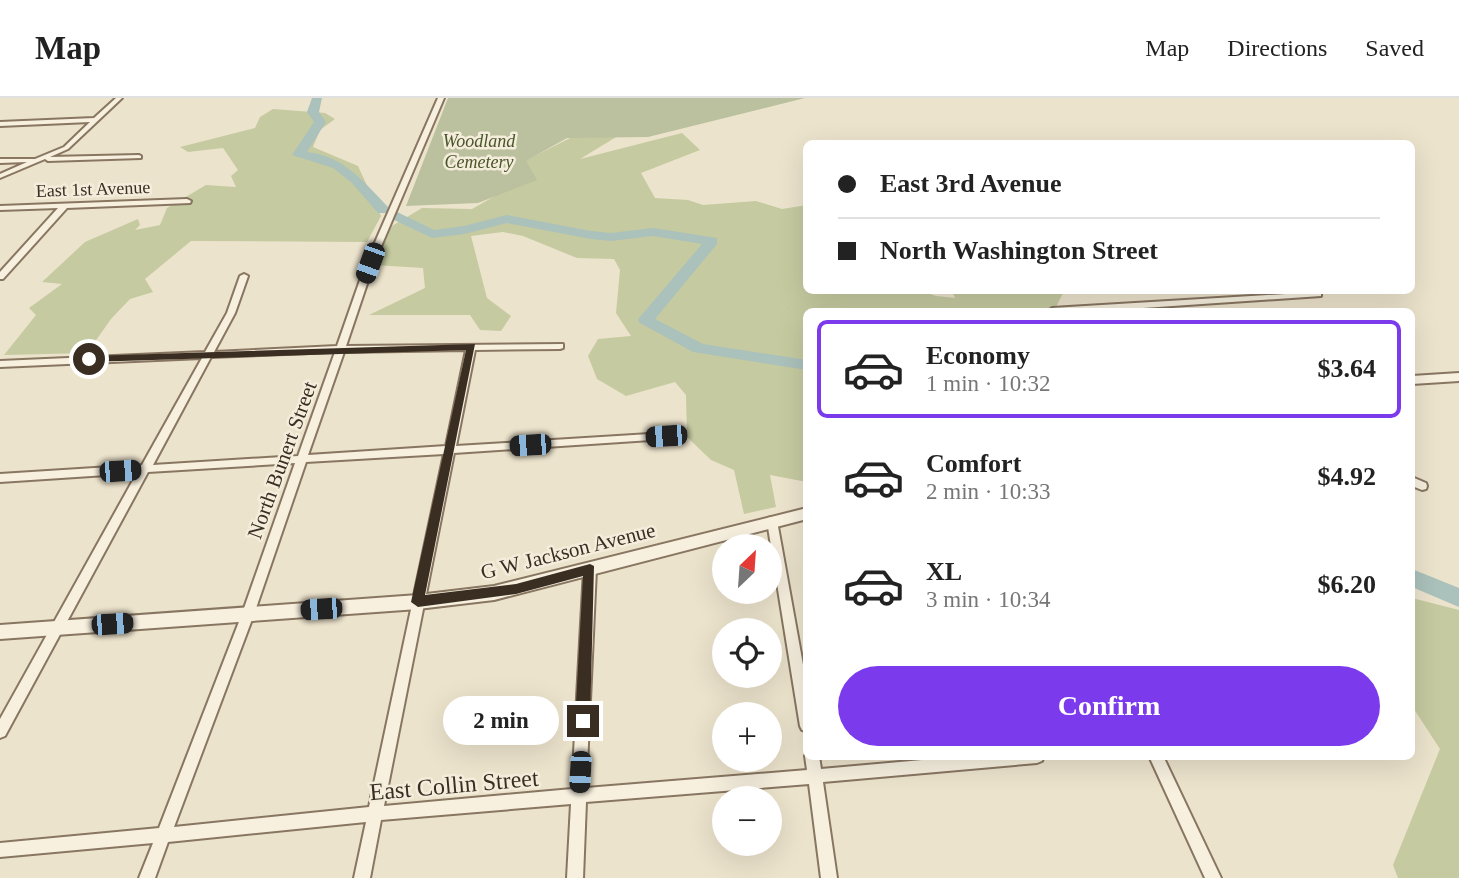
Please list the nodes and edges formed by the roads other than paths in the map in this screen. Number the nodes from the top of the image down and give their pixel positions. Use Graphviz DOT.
graph roads {
  1 [pos="119,98"];
  2 [pos="441,98"];
  3 [pos="97,120"];
  4 [pos="0,124"];
  5 [pos="139,157"];
  6 [pos="43,159"];
  7 [pos="0,161"];
  8 [pos="0,176"];
  9 [pos="187,201"];
  10 [pos="65,205"];
  11 [pos="0,208"];
  12 [pos="1,275"];
  13 [pos="244,276"];
  14 [pos="1318,294"];
  15 [pos="1132,308"];
  16 [pos="560,345"];
  17 [pos="471,346"];
  18 [pos="339,349"];
  19 [pos="207,353"];
  20 [pos="0,364"];
  21 [pos="1459,377"];
  22 [pos="1415,380"];
  23 [pos="666,436"];
  24 [pos="449,450"];
  25 [pos="303,459"];
  26 [pos="145,470"];
  27 [pos="0,478"];
  28 [pos="803,514"];
  29 [pos="772,522"];
  30 [pos="590,569"];
  31 [pos="418,602"];
  32 [pos="248,614"];
  33 [pos="58,628"];
  34 [pos="0,632"];
  35 [pos="803,703"];
  36 [pos="0,732"];
  37 [pos="813,760"];
  38 [pos="997,760"];
  39 [pos="1158,760"];
  40 [pos="816,778"];
  41 [pos="579,797"];
  42 [pos="374,814"];
  43 [pos="163,837"];
  44 [pos="0,850"];
  45 [pos="147,878"];
  46 [pos="362,878"];
  47 [pos="575,878"];
  48 [pos="829,878"];
  49 [pos="1213,878"];
  1 -- 3 [label="street"];
  2 -- 18 [label="street, North Bunert Street"];
  3 -- 4 [label="street"];
  3 -- 6 [label="street"];
  5 -- 6 [label="street"];
  6 -- 7 [label="street"];
  6 -- 8 [label="street"];
  9 -- 10 [label="street, East 1st Avenue"];
  10 -- 11 [label="street, East 1st Avenue"];
  10 -- 12 [label="street"];
  13 -- 19 [label="street"];
  14 -- 15 [label="street"];
  16 -- 17 [label="street"];
  17 -- 18 [label="street"];
  17 -- 24 [label="street"];
  18 -- 19 [label="street"];
  18 -- 25 [label="street, North Bunert Street"];
  19 -- 20 [label="street"];
  19 -- 26 [label="street"];
  21 -- 22 [label="street"];
  23 -- 24 [label="street"];
  24 -- 25 [label="street"];
  24 -- 31 [label="street"];
  25 -- 26 [label="street"];
  25 -- 32 [label="street, North Bunert Street"];
  26 -- 27 [label="street"];
  26 -- 33 [label="street"];
  28 -- 29 [label="street, G W Jackson Avenue"];
  29 -- 30 [label="street, G W Jackson Avenue"];
  29 -- 35 [label="street"];
  30 -- 31 [label="street, G W Jackson Avenue"];
  30 -- 41 [label="street"];
  31 -- 32 [label="street, G W Jackson Avenue"];
  31 -- 42 [label="street"];
  32 -- 33 [label="street, G W Jackson Avenue"];
  32 -- 43 [label="street, North Bunert Street"];
  33 -- 34 [label="street, G W Jackson Avenue"];
  33 -- 36 [label="street"];
  37 -- 40 [label="street"];
  38 -- 40 [label="street, East Collin Street"];
  39 -- 49 [label="street"];
  40 -- 41 [label="street, East Collin Street"];
  40 -- 48 [label="street"];
  41 -- 42 [label="street, East Collin Street"];
  41 -- 47 [label="street"];
  42 -- 43 [label="street, East Collin Street"];
  42 -- 46 [label="street"];
  43 -- 44 [label="street, East Collin Street"];
  43 -- 45 [label="street, North Bunert Street"];
}
